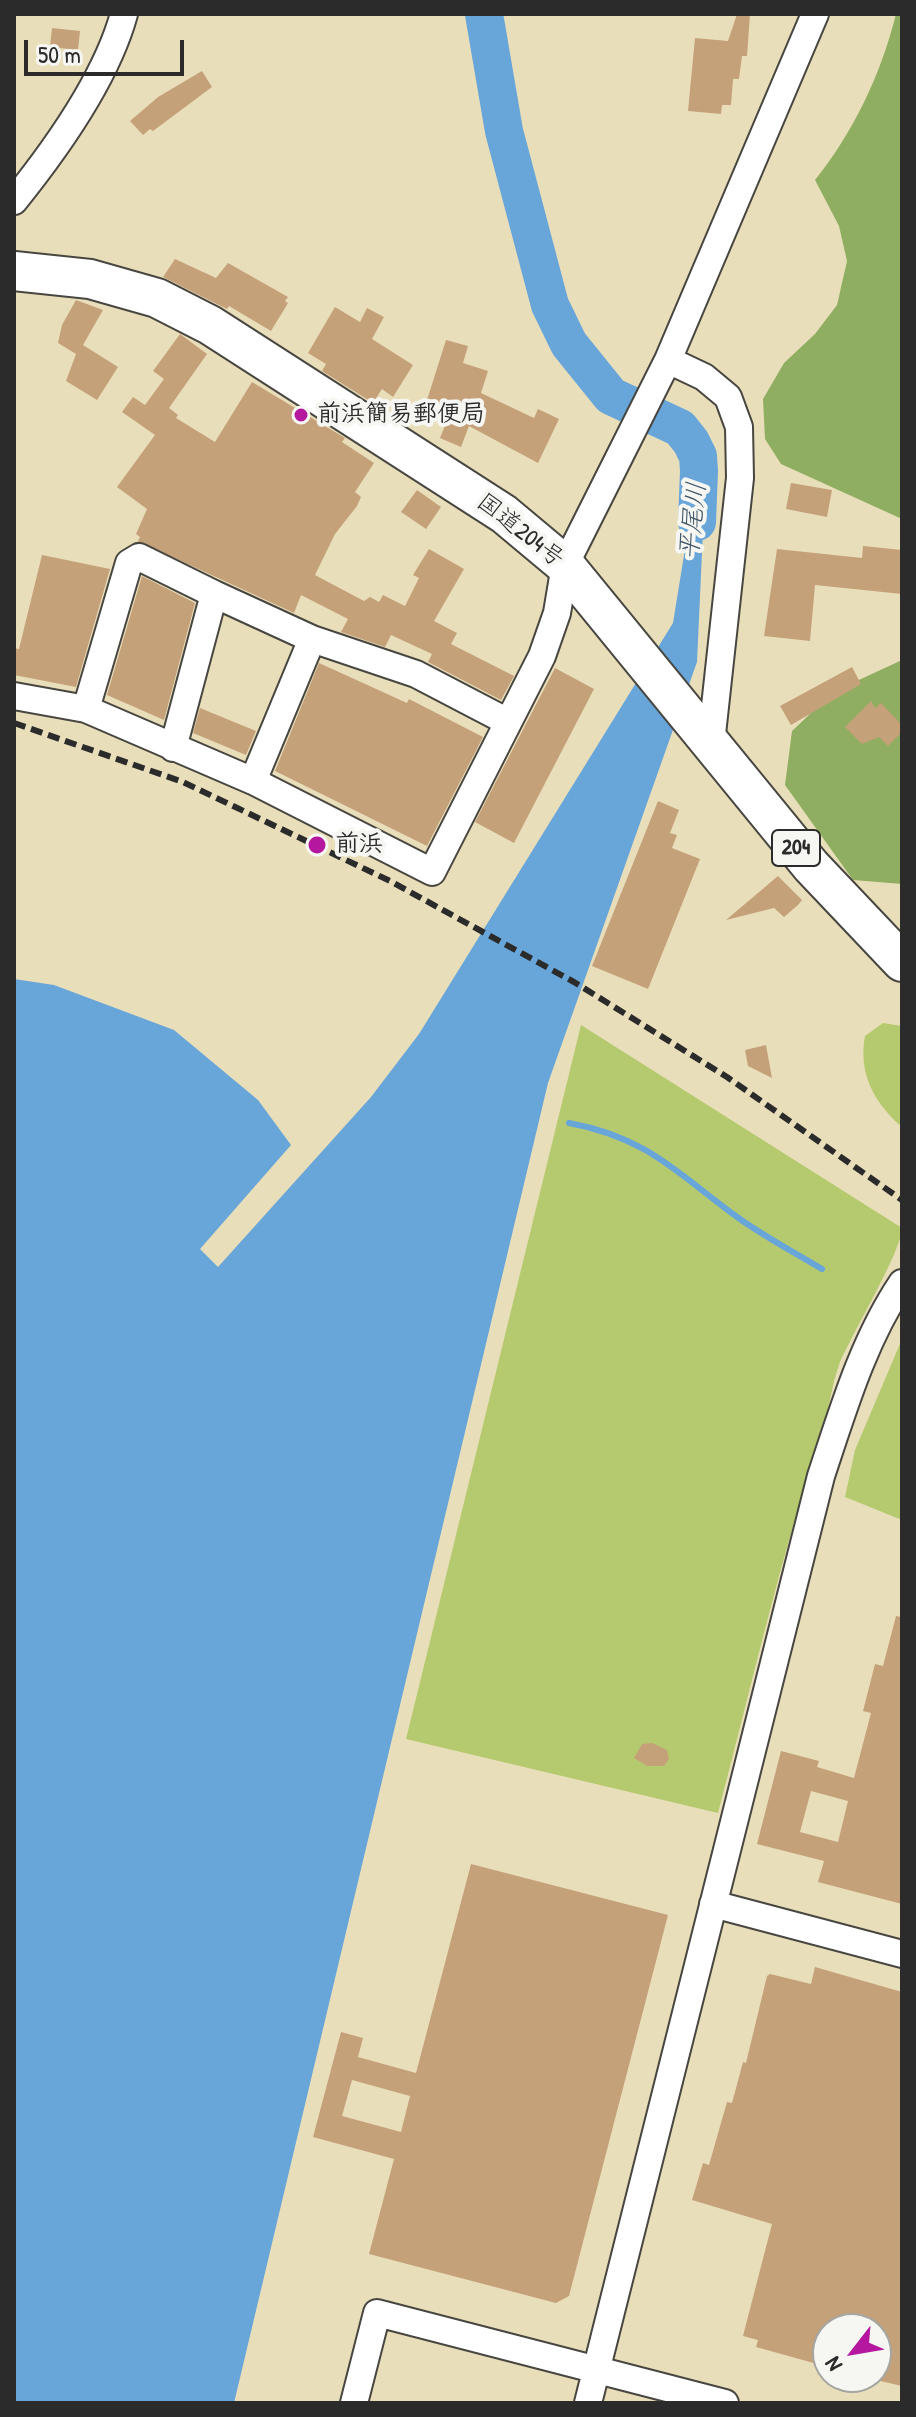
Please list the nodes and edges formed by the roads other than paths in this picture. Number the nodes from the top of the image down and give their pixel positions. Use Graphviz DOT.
graph roads {
  1 [pos="124,14"];
  2 [pos="815,14"];
  3 [pos="14,201"];
  4 [pos="14,271"];
  5 [pos="663,369"];
  6 [pos="565,565"];
  7 [pos="214,594"];
  8 [pos="312,639"];
  9 [pos="14,696"];
  10 [pos="86,709"];
  11 [pos="508,722"];
  12 [pos="704,734"];
  13 [pos="173,748"];
  14 [pos="253,781"];
  15 [pos="902,962"];
  16 [pos="902,1283"];
  17 [pos="713,1904"];
  18 [pos="902,1954"];
  19 [pos="596,2370"];
  20 [pos="354,2403"];
  21 [pos="588,2403"];
  22 [pos="725,2403"];
  1 -- 3 [label="street"];
  2 -- 5 [label="street"];
  4 -- 6 [label="highway, 国道204号 / 204"];
  5 -- 6 [label="street"];
  5 -- 12 [label="street"];
  6 -- 11 [label="street"];
  6 -- 12 [label="highway, 国道204号 / 204"];
  7 -- 8 [label="street"];
  7 -- 10 [label="street"];
  7 -- 13 [label="street"];
  8 -- 11 [label="street"];
  8 -- 14 [label="street"];
  9 -- 10 [label="street"];
  10 -- 13 [label="street"];
  11 -- 14 [label="street"];
  12 -- 15 [label="highway, 国道204号 / 204"];
  13 -- 14 [label="street"];
  16 -- 17 [label="street"];
  17 -- 18 [label="street"];
  17 -- 19 [label="street"];
  19 -- 20 [label="street"];
  19 -- 21 [label="street"];
  19 -- 22 [label="street"];
}
